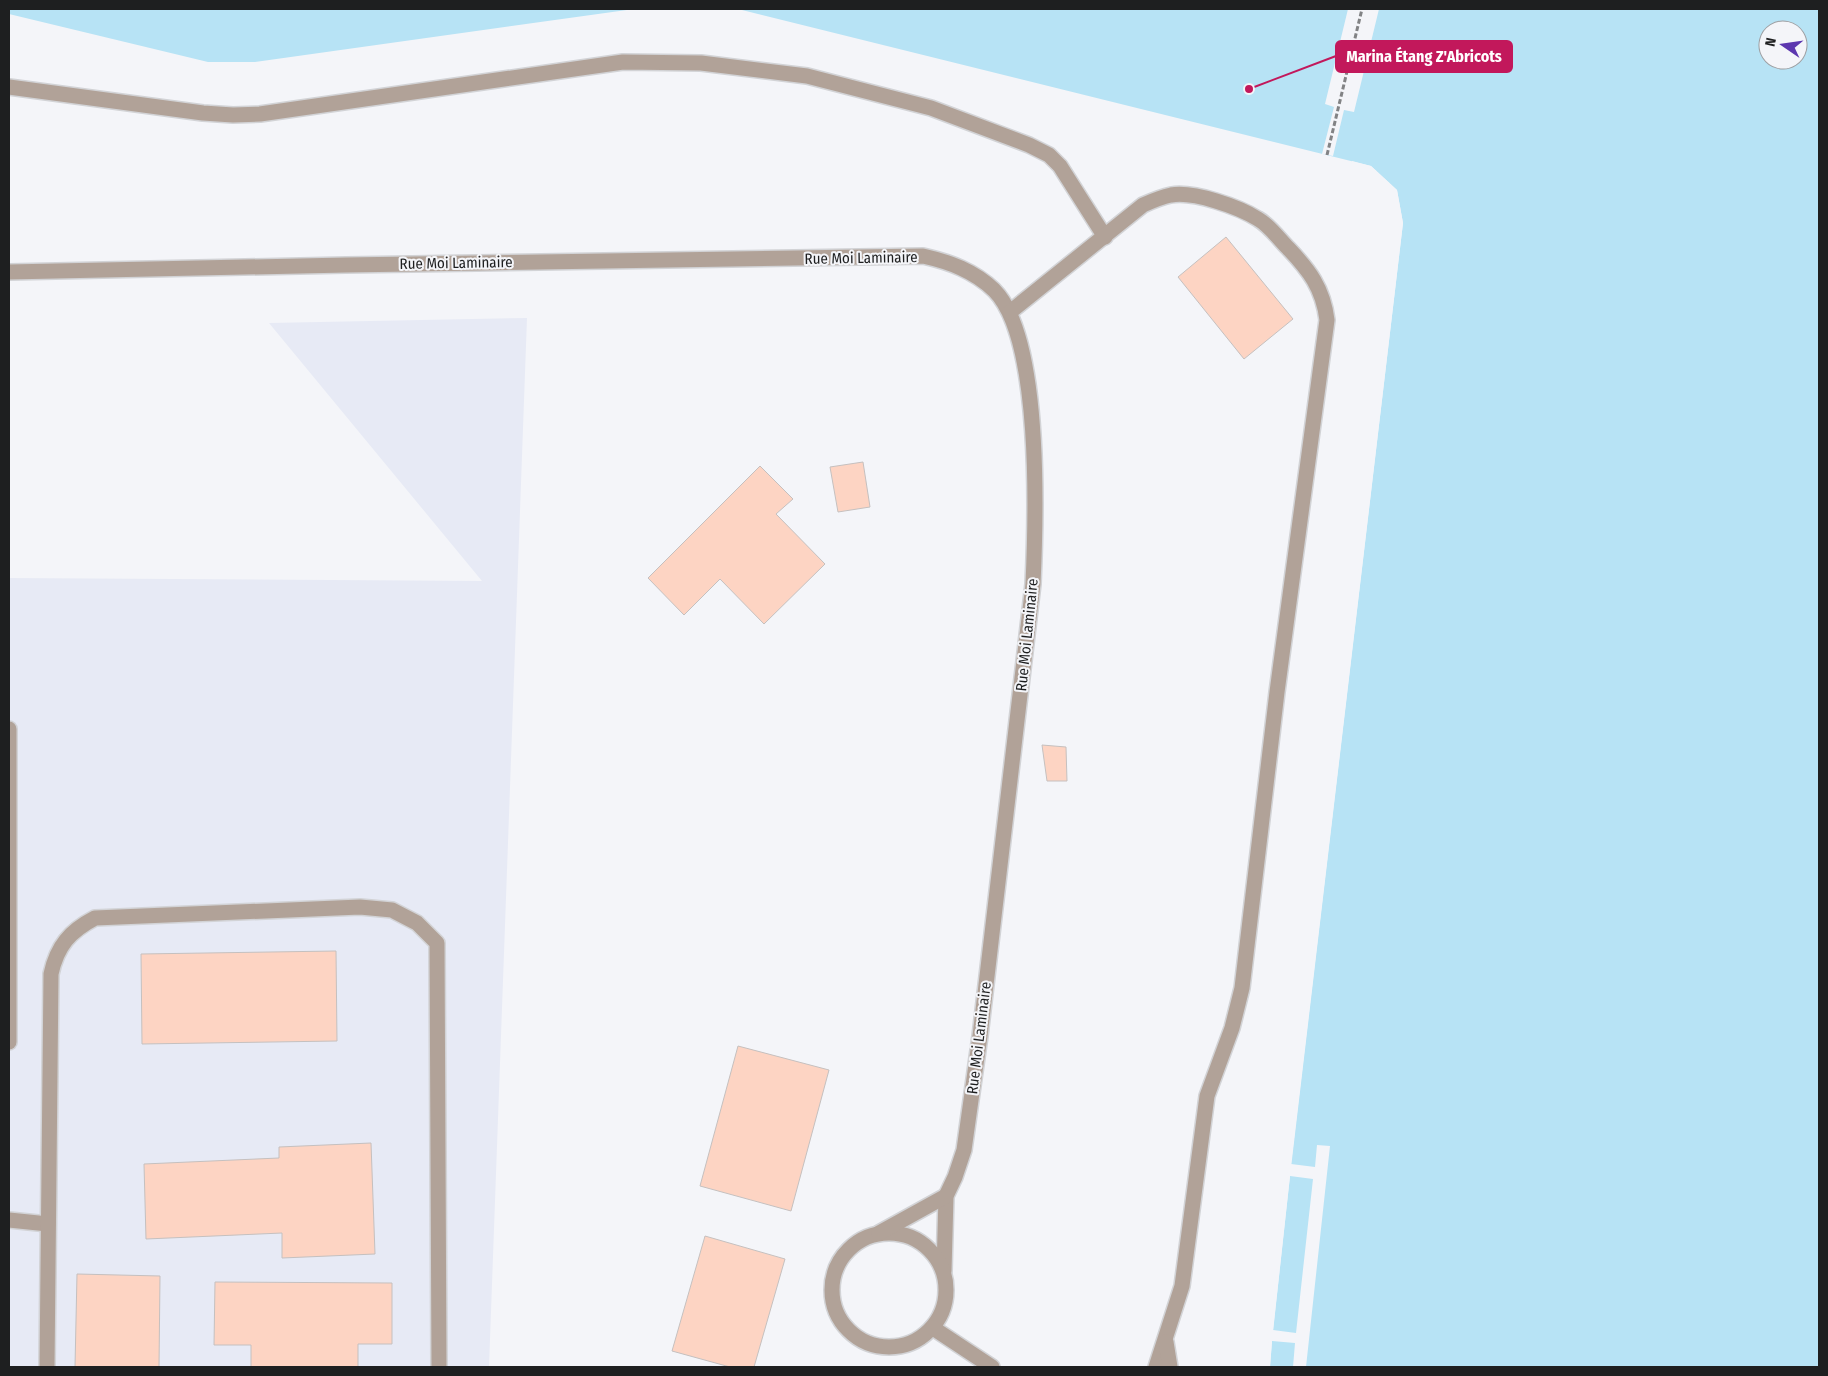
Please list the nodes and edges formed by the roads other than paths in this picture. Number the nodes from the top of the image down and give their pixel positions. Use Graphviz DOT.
graph roads {
  1 [pos="9,87"];
  2 [pos="1105,237"];
  3 [pos="9,272"];
  4 [pos="1010,312"];
  5 [pos="9,729"];
  6 [pos="9,1042"];
  7 [pos="946,1196"];
  8 [pos="9,1220"];
  9 [pos="48,1224"];
  10 [pos="879,1233"];
  11 [pos="944,1271"];
  12 [pos="933,1328"];
  13 [pos="1166,1338"];
  14 [pos="47,1367"];
  15 [pos="439,1367"];
  16 [pos="992,1367"];
  17 [pos="1156,1367"];
  18 [pos="1170,1367"];
  1 -- 2 [label="street"];
  2 -- 4 [label="street"];
  2 -- 13 [label="street"];
  3 -- 4 [label="street, Rue Moi Laminaire"];
  4 -- 7 [label="street, Rue Moi Laminaire"];
  5 -- 6 [label="street"];
  7 -- 10 [label="street"];
  7 -- 11 [label="street"];
  8 -- 9 [label="street"];
  9 -- 14 [label="street"];
  9 -- 15 [label="street"];
  10 -- 11 [label="street"];
  10 -- 12 [label="street"];
  11 -- 12 [label="street"];
  12 -- 16 [label="street"];
  13 -- 17 [label="street"];
  13 -- 18 [label="street"];
}
